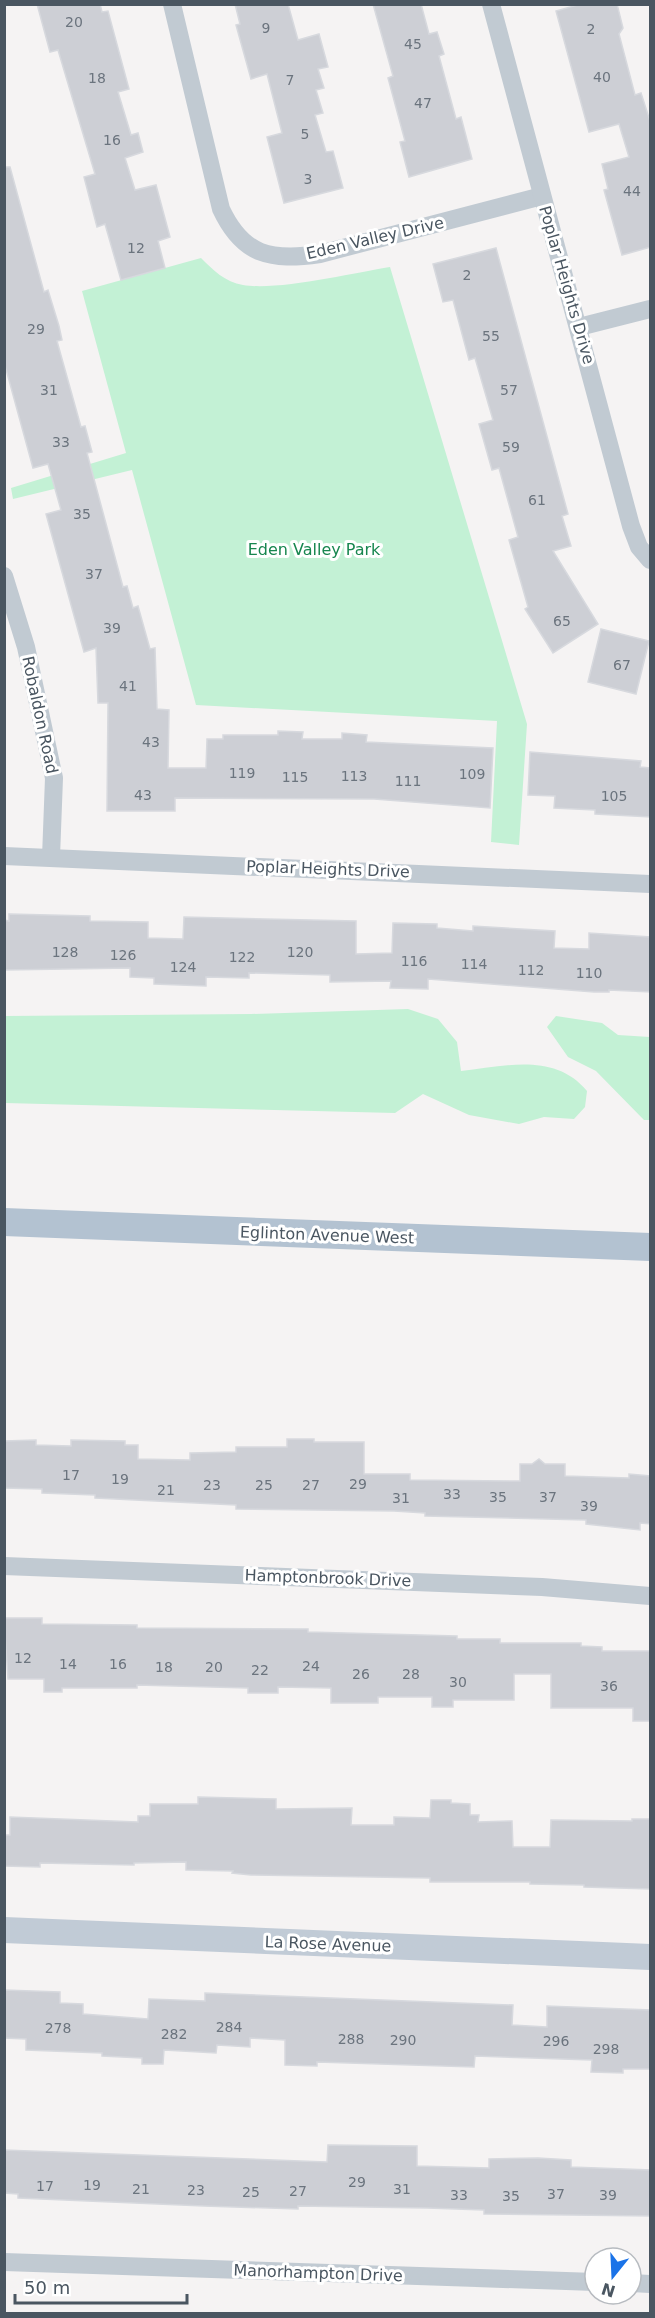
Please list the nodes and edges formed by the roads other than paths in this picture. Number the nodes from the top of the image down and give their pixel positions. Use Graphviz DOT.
graph roads {
  1 [pos="172,4"];
  2 [pos="491,4"];
  3 [pos="542,196"];
  4 [pos="651,309"];
  5 [pos="579,327"];
  6 [pos="651,560"];
  7 [pos="4,576"];
  8 [pos="4,856"];
  9 [pos="51,857"];
  10 [pos="651,884"];
  11 [pos="4,1222"];
  12 [pos="651,1247"];
  13 [pos="4,1566"];
  14 [pos="651,1596"];
  15 [pos="4,1930"];
  16 [pos="651,1957"];
  17 [pos="4,2262"];
  18 [pos="583,2282"];
  1 -- 3 [label="street, Eden Valley Drive"];
  2 -- 3 [label="street, Poplar Heights Drive"];
  3 -- 5 [label="street, Poplar Heights Drive"];
  4 -- 5 [label="street"];
  5 -- 6 [label="street, Poplar Heights Drive"];
  7 -- 9 [label="street, Robaldon Road"];
  8 -- 9 [label="street, Poplar Heights Drive"];
  9 -- 10 [label="street, Poplar Heights Drive"];
  11 -- 12 [label="main road, Eglinton Avenue West"];
  13 -- 14 [label="street, Hamptonbrook Drive"];
  15 -- 16 [label="street, La Rose Avenue"];
  17 -- 18 [label="street, Manorhampton Drive"];
}
